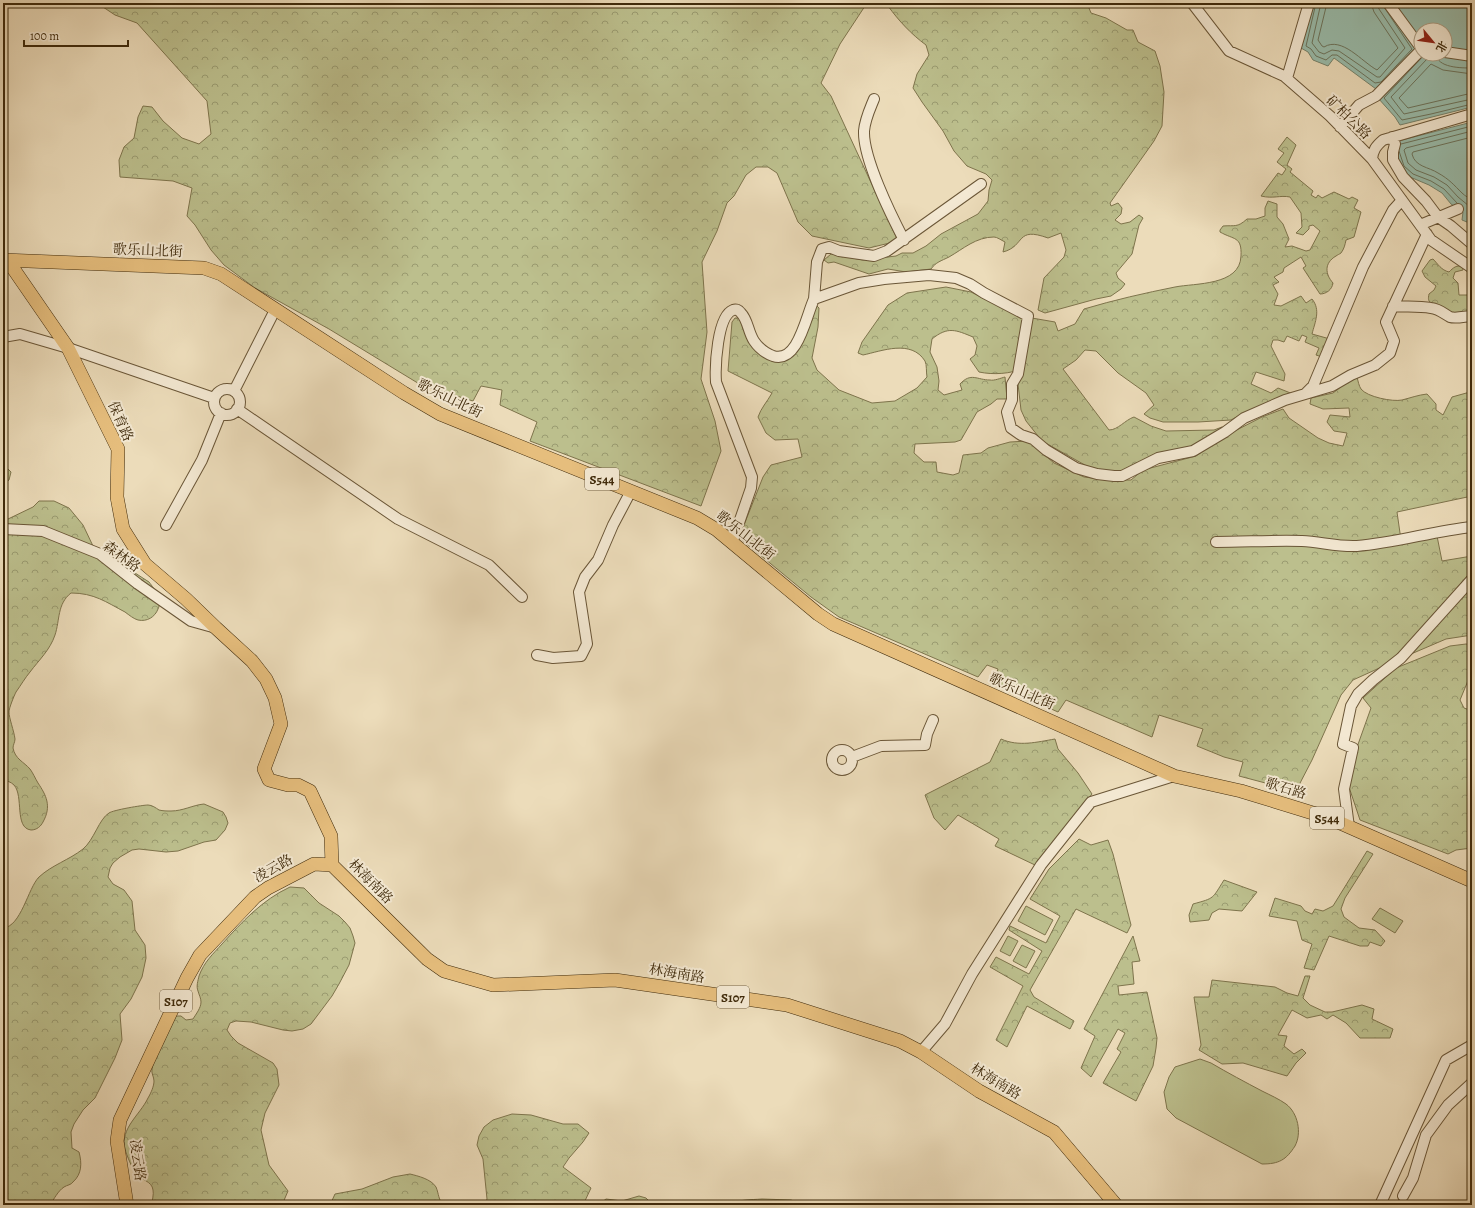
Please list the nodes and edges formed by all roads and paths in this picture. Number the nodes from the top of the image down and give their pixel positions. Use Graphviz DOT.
graph roads {
  1 [pos="1192,3"];
  2 [pos="1308,3"];
  3 [pos="1388,3"];
  4 [pos="1413,38"];
  5 [pos="1453,53"];
  6 [pos="1472,56"];
  7 [pos="1413,57"];
  8 [pos="1287,78"];
  9 [pos="874,99"];
  10 [pos="1472,114"];
  11 [pos="1340,127"];
  12 [pos="1392,137"];
  13 [pos="1372,159"];
  14 [pos="1399,172"];
  15 [pos="1385,176"];
  16 [pos="981,184"];
  17 [pos="1402,200"];
  18 [pos="1458,209"];
  19 [pos="1438,217"];
  20 [pos="1420,225"];
  21 [pos="1427,234"];
  22 [pos="904,240"];
  23 [pos="1472,244"];
  24 [pos="6,260"];
  25 [pos="1472,268"];
  26 [pos="814,300"];
  27 [pos="1393,306"];
  28 [pos="275,310"];
  29 [pos="1472,316"];
  30 [pos="3,337"];
  31 [pos="68,348"];
  32 [pos="234,391"];
  33 [pos="1304,394"];
  34 [pos="214,398"];
  35 [pos="237,409"];
  36 [pos="221,414"];
  37 [pos="631,491"];
  38 [pos="166,525"];
  39 [pos="1472,527"];
  40 [pos="3,529"];
  41 [pos="1216,542"];
  42 [pos="732,543"];
  43 [pos="1472,579"];
  44 [pos="522,597"];
  45 [pos="216,628"];
  46 [pos="536,655"];
  47 [pos="933,720"];
  48 [pos="852,757"];
  49 [pos="1174,776"];
  50 [pos="1349,827"];
  51 [pos="332,865"];
  52 [pos="1472,881"];
  53 [pos="1472,1045"];
  54 [pos="921,1052"];
  55 [pos="1472,1083"];
  56 [pos="1404,1196"];
  57 [pos="127,1205"];
  58 [pos="1116,1205"];
  59 [pos="1380,1205"];
  1 -- 8 [label="street, 矿柏公路"];
  2 -- 8 [label="street"];
  3 -- 4 [label="street"];
  5 -- 6 [label="street"];
  7 -- 11 [label="street"];
  8 -- 11 [label="street, 矿柏公路"];
  9 -- 22 [label="street"];
  10 -- 12 [label="street"];
  11 -- 13 [label="street, 矿柏公路"];
  12 -- 13 [label="street"];
  12 -- 14 [label="street"];
  13 -- 15 [label="street, 矿柏公路"];
  14 -- 15 [label="street"];
  14 -- 19 [label="street"];
  15 -- 17 [label="street, 矿柏公路"];
  16 -- 22 [label="street"];
  17 -- 20 [label="street, 矿柏公路"];
  17 -- 33 [label="street"];
  18 -- 19 [label="street"];
  19 -- 20 [label="street"];
  19 -- 23 [label="street"];
  20 -- 21 [label="street, 矿柏公路"];
  21 -- 25 [label="street, 矿柏公路"];
  21 -- 27 [label="street"];
  22 -- 26 [label="street"];
  24 -- 28 [label="main road, 歌乐山北街 / S544"];
  24 -- 31 [label="main road, 保育路"];
  26 -- 33 [label="street"];
  26 -- 42 [label="street"];
  27 -- 29 [label="street"];
  27 -- 33 [label="street"];
  28 -- 32 [label="street"];
  28 -- 37 [label="main road, 歌乐山北街 / S544"];
  30 -- 31 [label="street"];
  31 -- 34 [label="street"];
  31 -- 45 [label="main road, 保育路"];
  32 -- 34 [label="street"];
  32 -- 35 [label="street"];
  34 -- 36 [label="street"];
  35 -- 36 [label="street"];
  35 -- 44 [label="street"];
  36 -- 38 [label="street"];
  37 -- 42 [label="main road, 歌乐山北街 / S544"];
  37 -- 46 [label="street"];
  39 -- 41 [label="street"];
  40 -- 45 [label="street, 森林路"];
  42 -- 49 [label="main road, 歌乐山北街 / S544"];
  43 -- 50 [label="street"];
  45 -- 51 [label="main road"];
  47 -- 48 [label="street"];
  49 -- 50 [label="main road, 歌石路 / S544"];
  49 -- 54 [label="street"];
  50 -- 52 [label="main road, 歌石路 / S544"];
  51 -- 54 [label="main road, 林海南路 / S107"];
  51 -- 57 [label="main road, 凌云路 / S107"];
  53 -- 59 [label="street"];
  54 -- 58 [label="main road, 林海南路 / S107"];
  55 -- 56 [label="street"];
}
